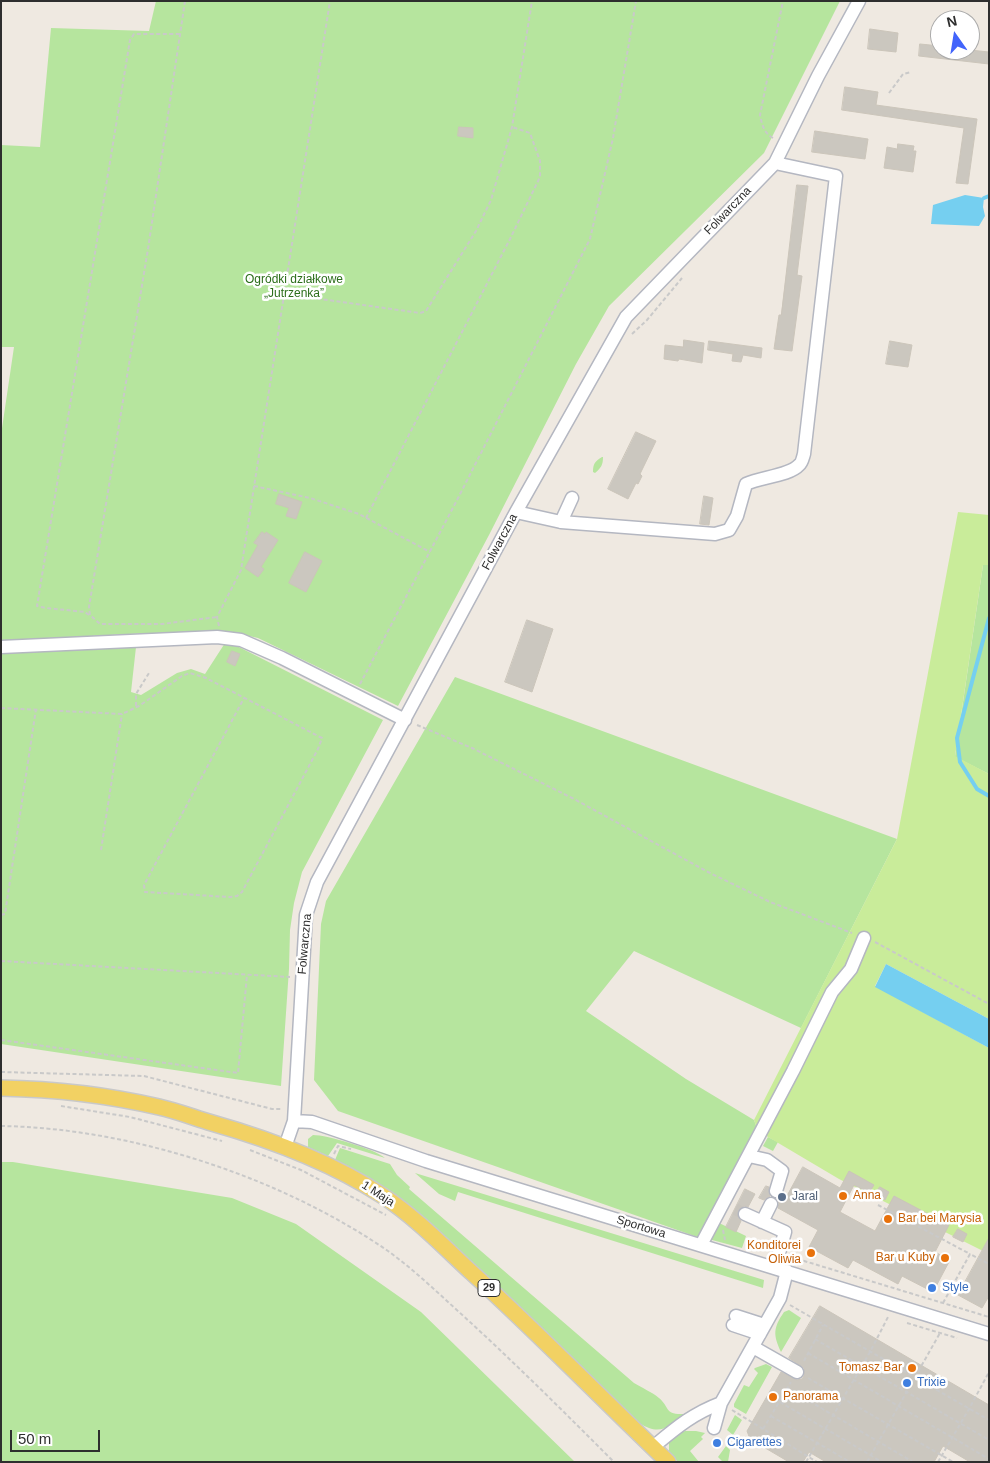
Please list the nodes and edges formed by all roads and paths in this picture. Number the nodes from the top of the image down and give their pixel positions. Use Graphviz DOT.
graph roads {
  1 [pos="185,1"];
  2 [pos="330,1"];
  3 [pos="532,1"];
  4 [pos="636,1"];
  5 [pos="783,1"];
  6 [pos="859,1"];
  7 [pos="180,34"];
  8 [pos="911,72"];
  9 [pos="889,93"];
  10 [pos="512,128"];
  11 [pos="783,145"];
  12 [pos="775,163"];
  13 [pos="683,277"];
  14 [pos="284,294"];
  15 [pos="627,337"];
  16 [pos="254,486"];
  17 [pos="572,498"];
  18 [pos="516,512"];
  19 [pos="366,518"];
  20 [pos="561,522"];
  21 [pos="430,552"];
  22 [pos="90,615"];
  23 [pos="217,617"];
  24 [pos="221,637"];
  25 [pos="1,647"];
  26 [pos="149,673"];
  27 [pos="354,695"];
  28 [pos="244,698"];
  29 [pos="1,708"];
  30 [pos="136,708"];
  31 [pos="36,709"];
  32 [pos="122,714"];
  33 [pos="405,720"];
  34 [pos="101,850"];
  35 [pos="1,915"];
  36 [pos="864,938"];
  37 [pos="1,961"];
  38 [pos="247,975"];
  39 [pos="302,978"];
  40 [pos="989,1004"];
  41 [pos="1,1040"];
  42 [pos="1,1072"];
  43 [pos="1,1088"];
  44 [pos="59,1106"];
  45 [pos="294,1115"];
  46 [pos="1,1126"];
  47 [pos="230,1143"];
  48 [pos="285,1147"];
  49 [pos="248,1149"];
  50 [pos="356,1151"];
  51 [pos="749,1156"];
  52 [pos="328,1165"];
  53 [pos="320,1180"];
  54 [pos="776,1191"];
  55 [pos="771,1204"];
  56 [pos="878,1205"];
  57 [pos="731,1209"];
  58 [pos="762,1222"];
  59 [pos="701,1245"];
  60 [pos="723,1251"];
  61 [pos="779,1254"];
  62 [pos="970,1254"];
  63 [pos="989,1264"];
  64 [pos="774,1267"];
  65 [pos="787,1271"];
  66 [pos="780,1298"];
  67 [pos="943,1303"];
  68 [pos="888,1317"];
  69 [pos="989,1317"];
  70 [pos="938,1318"];
  71 [pos="734,1320"];
  72 [pos="823,1325"];
  73 [pos="762,1329"];
  74 [pos="940,1333"];
  75 [pos="989,1334"];
  76 [pos="815,1340"];
  77 [pos="753,1347"];
  78 [pos="870,1352"];
  79 [pos="808,1353"];
  80 [pos="862,1366"];
  81 [pos="797,1372"];
  82 [pos="989,1372"];
  83 [pos="915,1378"];
  84 [pos="854,1380"];
  85 [pos="787,1388"];
  86 [pos="907,1392"];
  87 [pos="843,1398"];
  88 [pos="779,1402"];
  89 [pos="721,1403"];
  90 [pos="899,1406"];
  91 [pos="970,1409"];
  92 [pos="834,1415"];
  93 [pos="771,1416"];
  94 [pos="989,1420"];
  95 [pos="889,1424"];
  96 [pos="961,1424"];
  97 [pos="714,1428"];
  98 [pos="763,1429"];
  99 [pos="826,1429"];
  100 [pos="953,1438"];
  101 [pos="989,1440"];
  102 [pos="879,1442"];
  103 [pos="818,1443"];
  104 [pos="653,1447"];
  105 [pos="871,1455"];
  106 [pos="942,1455"];
  107 [pos="809,1457"];
  108 [pos="989,1459"];
  109 [pos="614,1462"];
  110 [pos="668,1462"];
  111 [pos="806,1462"];
  112 [pos="817,1462"];
  113 [pos="850,1462"];
  114 [pos="867,1462"];
  115 [pos="882,1462"];
  116 [pos="913,1462"];
  117 [pos="938,1462"];
  118 [pos="953,1462"];
  1 -- 7 [label="path"];
  2 -- 14 [label="path"];
  3 -- 10 [label="path"];
  4 -- 21 [label="path"];
  5 -- 11 [label="path"];
  6 -- 11 [label="street, Folwarczna"];
  7 -- 22 [label="path"];
  7 -- 22 [label="path"];
  8 -- 9 [label="path"];
  10 -- 14 [label="path"];
  10 -- 19 [label="path"];
  11 -- 12 [label="street, Folwarczna"];
  12 -- 18 [label="street, Folwarczna"];
  12 -- 20 [label="street"];
  13 -- 15 [label="path"];
  14 -- 16 [label="path"];
  16 -- 19 [label="path"];
  16 -- 23 [label="path"];
  17 -- 20 [label="street"];
  18 -- 20 [label="street"];
  18 -- 33 [label="street, Folwarczna"];
  19 -- 21 [label="path"];
  21 -- 27 [label="path"];
  22 -- 23 [label="path"];
  23 -- 24 [label="path"];
  24 -- 25 [label="street"];
  24 -- 27 [label="street"];
  26 -- 30 [label="path"];
  27 -- 33 [label="street"];
  28 -- 28 [label="path"];
  28 -- 30 [label="path"];
  29 -- 31 [label="path"];
  30 -- 32 [label="path"];
  31 -- 32 [label="path"];
  31 -- 35 [label="path"];
  32 -- 34 [label="path"];
  33 -- 36 [label="path"];
  33 -- 39 [label="street, Folwarczna"];
  36 -- 40 [label="path"];
  36 -- 51 [label="street"];
  37 -- 38 [label="path"];
  38 -- 39 [label="path"];
  38 -- 41 [label="path"];
  39 -- 45 [label="street, Folwarczna"];
  42 -- 45 [label="path"];
  43 -- 48 [label="main road, 1 Maja / 29"];
  44 -- 47 [label="path"];
  45 -- 48 [label="street, Folwarczna"];
  45 -- 59 [label="street, Sportowa"];
  46 -- 109 [label="path"];
  48 -- 52 [label="main road, 1 Maja / 29"];
  49 -- 53 [label="path"];
  50 -- 52 [label="path"];
  51 -- 54 [label="street"];
  51 -- 57 [label="street"];
  52 -- 104 [label="main road, 1 Maja / 29"];
  55 -- 58 [label="street"];
  56 -- 62 [label="path"];
  57 -- 58 [label="street"];
  57 -- 59 [label="street"];
  57 -- 60 [label="path"];
  58 -- 61 [label="street"];
  59 -- 60 [label="street, Sportowa"];
  60 -- 64 [label="street, Sportowa"];
  61 -- 64 [label="street"];
  61 -- 67 [label="path"];
  62 -- 63 [label="path"];
  62 -- 67 [label="path"];
  64 -- 65 [label="street, Sportowa"];
  65 -- 66 [label="street"];
  65 -- 70 [label="street, Sportowa"];
  66 -- 72 [label="path"];
  66 -- 73 [label="street"];
  67 -- 69 [label="path"];
  67 -- 70 [label="path"];
  68 -- 78 [label="path"];
  70 -- 75 [label="street, Sportowa"];
  71 -- 73 [label="street"];
  72 -- 76 [label="path"];
  72 -- 78 [label="path"];
  73 -- 77 [label="street"];
  74 -- 83 [label="path"];
  76 -- 79 [label="path"];
  76 -- 80 [label="path"];
  77 -- 81 [label="street"];
  77 -- 89 [label="street"];
  78 -- 80 [label="path"];
  78 -- 83 [label="path"];
  79 -- 81 [label="path"];
  79 -- 84 [label="path"];
  80 -- 84 [label="path"];
  80 -- 86 [label="path"];
  81 -- 85 [label="path"];
  81 -- 87 [label="path"];
  82 -- 91 [label="path"];
  83 -- 86 [label="path"];
  83 -- 91 [label="path"];
  84 -- 87 [label="path"];
  84 -- 90 [label="path"];
  85 -- 88 [label="path"];
  85 -- 92 [label="path"];
  86 -- 90 [label="path"];
  86 -- 96 [label="path"];
  87 -- 92 [label="path"];
  87 -- 95 [label="path"];
  88 -- 93 [label="path"];
  88 -- 99 [label="path"];
  89 -- 97 [label="street"];
  89 -- 98 [label="path"];
  89 -- 104 [label="street"];
  90 -- 95 [label="path"];
  90 -- 100 [label="path"];
  91 -- 94 [label="path"];
  91 -- 96 [label="path"];
  92 -- 99 [label="path"];
  92 -- 102 [label="path"];
  93 -- 98 [label="path"];
  93 -- 103 [label="path"];
  95 -- 102 [label="path"];
  95 -- 106 [label="path"];
  96 -- 100 [label="path"];
  96 -- 101 [label="path"];
  98 -- 107 [label="path"];
  99 -- 103 [label="path"];
  99 -- 105 [label="path"];
  100 -- 106 [label="path"];
  100 -- 108 [label="path"];
  102 -- 105 [label="path"];
  102 -- 116 [label="path"];
  103 -- 107 [label="path"];
  103 -- 113 [label="path"];
  104 -- 110 [label="main road, 1 Maja / 29"];
  105 -- 114 [label="path"];
  105 -- 115 [label="path"];
  106 -- 117 [label="path"];
  106 -- 118 [label="path"];
  107 -- 111 [label="path"];
  107 -- 112 [label="path"];
}
